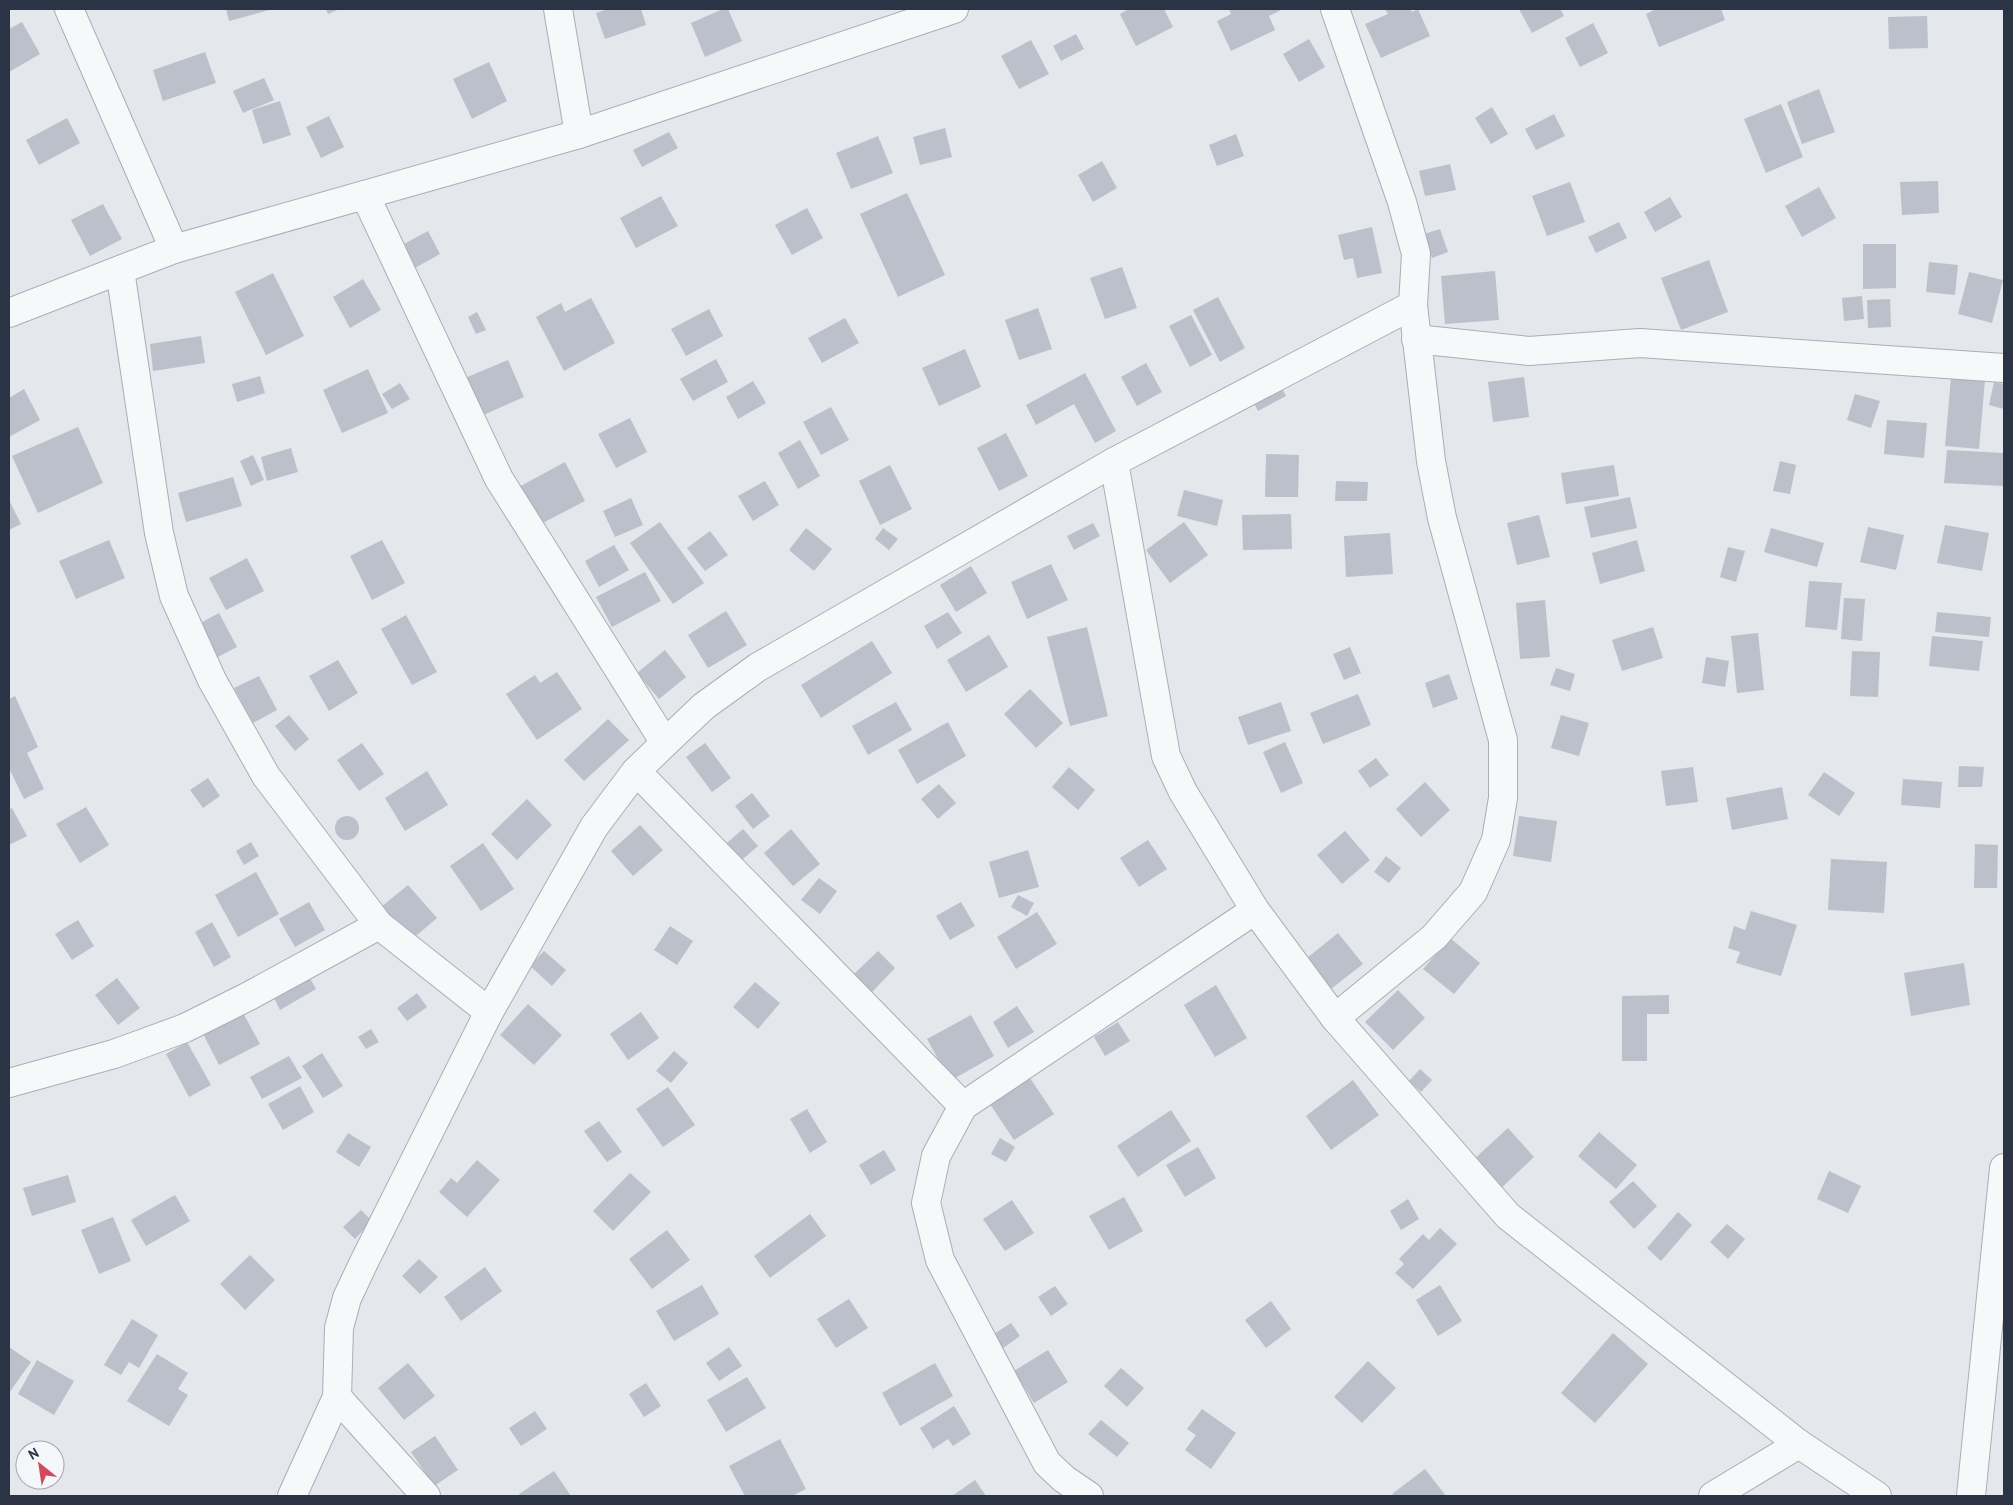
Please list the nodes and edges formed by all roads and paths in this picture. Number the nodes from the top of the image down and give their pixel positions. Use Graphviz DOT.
graph roads {
  1 [pos="69,9"];
  2 [pos="558,9"];
  3 [pos="954,9"];
  4 [pos="1335,9"];
  5 [pos="579,134"];
  6 [pos="365,195"];
  7 [pos="174,249"];
  8 [pos="120,270"];
  9 [pos="1413,305"];
  10 [pos="9,312"];
  11 [pos="1416,339"];
  12 [pos="2004,368"];
  13 [pos="1114,462"];
  14 [pos="665,743"];
  15 [pos="636,771"];
  16 [pos="1255,910"];
  17 [pos="379,925"];
  18 [pos="489,1012"];
  19 [pos="1335,1018"];
  20 [pos="9,1083"];
  21 [pos="963,1106"];
  22 [pos="2004,1168"];
  23 [pos="336,1398"];
  24 [pos="1799,1444"];
  25 [pos="292,1496"];
  26 [pos="426,1496"];
  27 [pos="1089,1496"];
  28 [pos="1713,1496"];
  29 [pos="1878,1496"];
  30 [pos="1971,1496"];
  1 -- 7 [label="street"];
  2 -- 5 [label="street"];
  3 -- 5 [label="street"];
  4 -- 9 [label="street"];
  5 -- 6 [label="street"];
  6 -- 7 [label="street"];
  6 -- 14 [label="street"];
  7 -- 8 [label="street"];
  8 -- 10 [label="street"];
  8 -- 17 [label="street"];
  9 -- 11 [label="street"];
  9 -- 13 [label="street"];
  11 -- 12 [label="street"];
  11 -- 19 [label="street"];
  13 -- 14 [label="street"];
  13 -- 16 [label="street"];
  14 -- 15 [label="street"];
  15 -- 18 [label="street"];
  15 -- 21 [label="street"];
  16 -- 19 [label="street"];
  16 -- 21 [label="street"];
  17 -- 18 [label="street"];
  17 -- 20 [label="street"];
  18 -- 23 [label="street"];
  19 -- 24 [label="street"];
  21 -- 27 [label="street"];
  22 -- 30 [label="street"];
  23 -- 25 [label="street"];
  23 -- 26 [label="street"];
  24 -- 28 [label="street"];
  24 -- 29 [label="street"];
}
